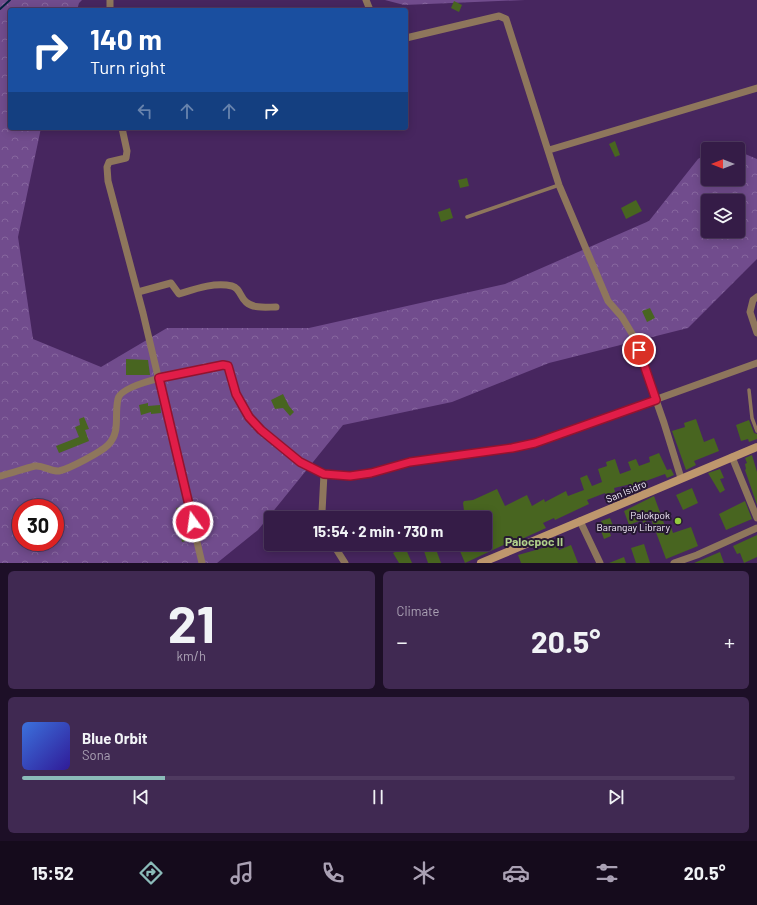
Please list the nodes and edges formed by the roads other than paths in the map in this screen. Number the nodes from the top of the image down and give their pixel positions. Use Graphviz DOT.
graph roads {
  1 [pos="408,38"];
  2 [pos="757,88"];
  3 [pos="122,130"];
  4 [pos="549,150"];
  5 [pos="559,185"];
  6 [pos="467,217"];
  7 [pos="138,292"];
  8 [pos="757,297"];
  9 [pos="276,307"];
  10 [pos="757,333"];
  11 [pos="757,363"];
  12 [pos="159,378"];
  13 [pos="749,390"];
  14 [pos="656,400"];
  15 [pos="757,431"];
  16 [pos="757,447"];
  17 [pos="732,457"];
  18 [pos="324,474"];
  19 [pos="0,476"];
  20 [pos="681,478"];
  21 [pos="322,511"];
  22 [pos="757,518"];
  23 [pos="580,521"];
  24 [pos="757,528"];
  25 [pos="337,551"];
  26 [pos="202,563"];
  27 [pos="345,563"];
  28 [pos="481,563"];
  29 [pos="600,563"];
  30 [pos="674,563"];
  1 -- 4 [label="street"];
  2 -- 4 [label="street"];
  3 -- 7 [label="street"];
  4 -- 5 [label="street"];
  5 -- 6 [label="lane"];
  5 -- 14 [label="street"];
  7 -- 9 [label="street"];
  7 -- 12 [label="street"];
  8 -- 10 [label="street"];
  11 -- 14 [label="street"];
  12 -- 18 [label="street"];
  12 -- 19 [label="street"];
  12 -- 26 [label="street"];
  13 -- 15 [label="lane"];
  14 -- 18 [label="street"];
  14 -- 20 [label="street"];
  16 -- 17 [label="street, San Isidro"];
  17 -- 20 [label="street, San Isidro"];
  17 -- 22 [label="street"];
  18 -- 21 [label="street"];
  20 -- 23 [label="street, San Isidro"];
  23 -- 28 [label="street, San Isidro"];
  23 -- 29 [label="street"];
  24 -- 30 [label="street"];
  25 -- 27 [label="street"];
}
